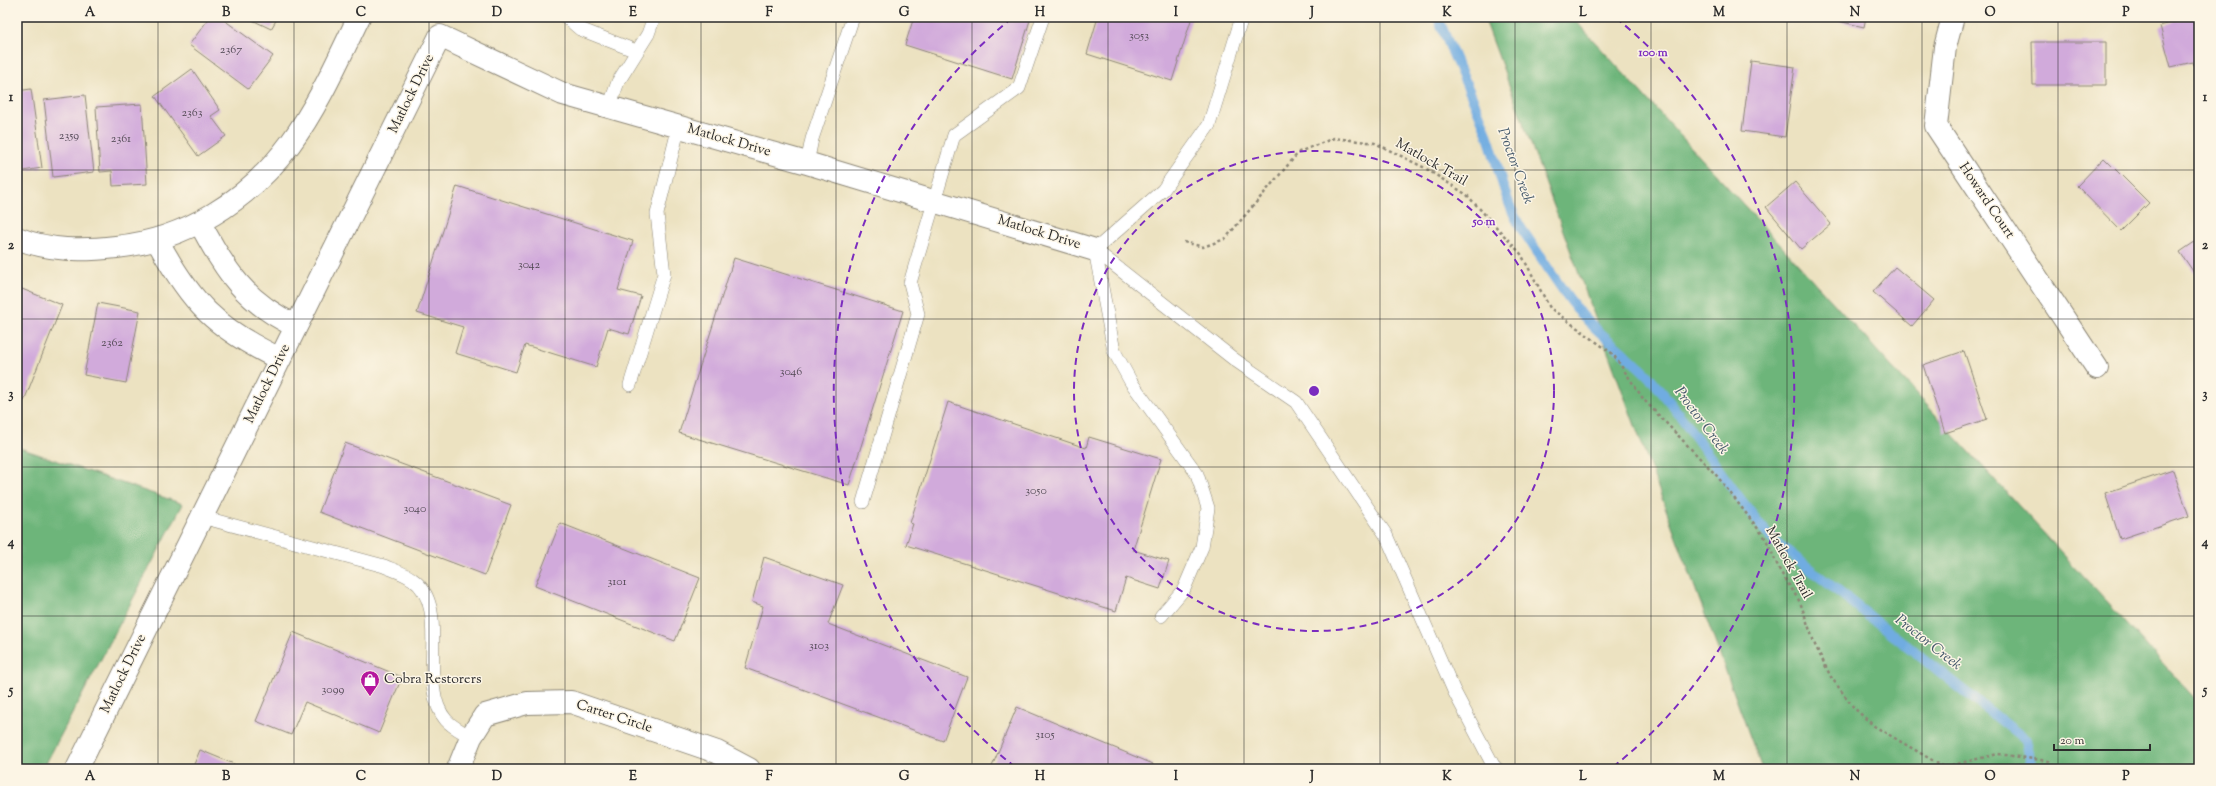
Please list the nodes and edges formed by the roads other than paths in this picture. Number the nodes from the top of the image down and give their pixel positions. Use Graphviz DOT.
graph roads {
  1 [pos="360,17"];
  2 [pos="566,17"];
  3 [pos="654,17"];
  4 [pos="853,17"];
  5 [pos="1043,17"];
  6 [pos="1242,17"];
  7 [pos="1953,17"];
  8 [pos="636,51"];
  9 [pos="609,107"];
  10 [pos="678,126"];
  11 [pos="807,162"];
  12 [pos="934,202"];
  13 [pos="200,223"];
  14 [pos="17,238"];
  15 [pos="157,240"];
  16 [pos="1095,250"];
  17 [pos="296,326"];
  18 [pos="280,358"];
  19 [pos="2097,368"];
  20 [pos="630,385"];
  21 [pos="863,502"];
  22 [pos="202,517"];
  23 [pos="1161,616"];
  24 [pos="471,737"];
  25 [pos="76,769"];
  26 [pos="458,769"];
  27 [pos="749,769"];
  28 [pos="1497,769"];
  1 -- 13 [label="street"];
  2 -- 8 [label="lane"];
  3 -- 8 [label="lane"];
  4 -- 11 [label="lane"];
  5 -- 12 [label="lane"];
  6 -- 16 [label="lane"];
  7 -- 19 [label="street, Howard Court"];
  8 -- 9 [label="lane"];
  9 -- 10 [label="street, Matlock Drive"];
  9 -- 17 [label="street, Matlock Drive"];
  10 -- 11 [label="street, Matlock Drive"];
  10 -- 20 [label="lane"];
  11 -- 12 [label="street, Matlock Drive"];
  12 -- 16 [label="street, Matlock Drive"];
  12 -- 21 [label="lane"];
  13 -- 15 [label="street"];
  13 -- 17 [label="street"];
  14 -- 15 [label="street"];
  15 -- 18 [label="street"];
  16 -- 23 [label="lane"];
  16 -- 28 [label="lane"];
  17 -- 18 [label="street, Matlock Drive"];
  18 -- 22 [label="street, Matlock Drive"];
  22 -- 24 [label="lane"];
  22 -- 25 [label="street, Matlock Drive"];
  24 -- 26 [label="street, Carter Circle"];
  24 -- 27 [label="street, Carter Circle"];
}
